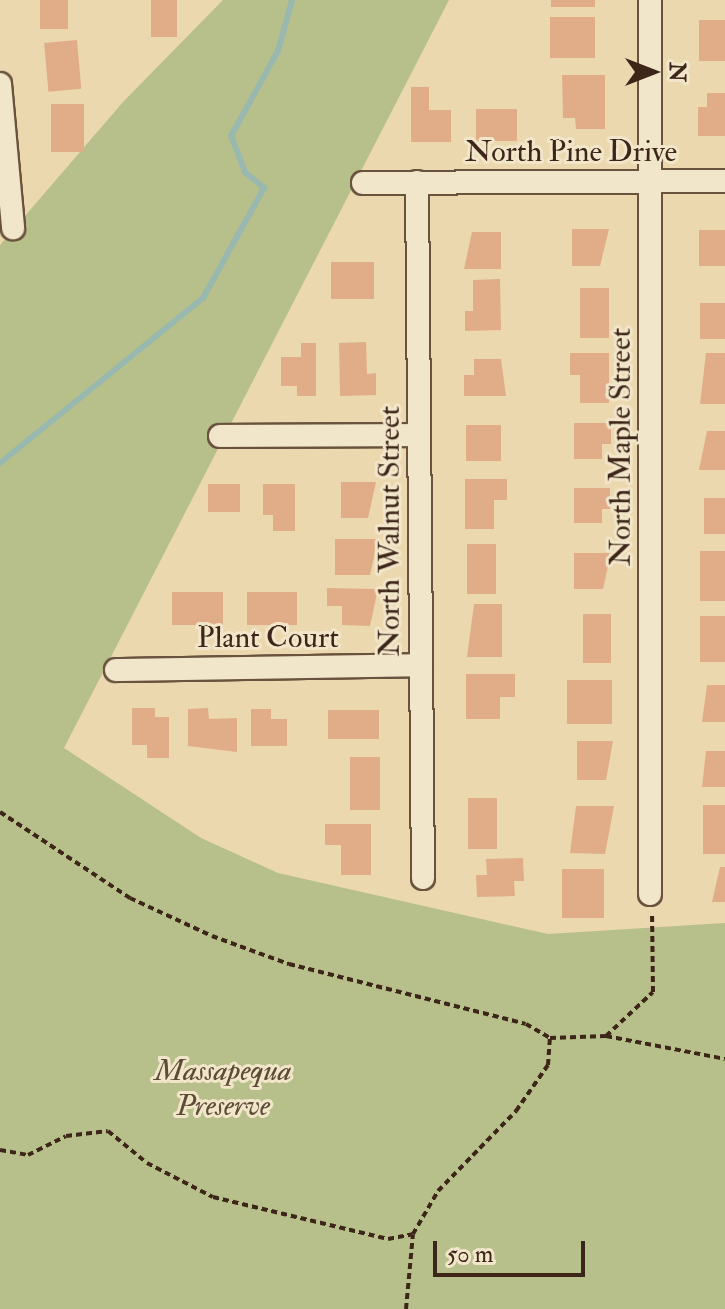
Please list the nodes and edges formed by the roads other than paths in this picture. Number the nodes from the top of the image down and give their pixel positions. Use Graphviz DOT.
graph roads {
  1 [pos="650,0"];
  2 [pos="0,84"];
  3 [pos="651,181"];
  4 [pos="725,181"];
  5 [pos="417,182"];
  6 [pos="363,183"];
  7 [pos="13,228"];
  8 [pos="419,435"];
  9 [pos="220,436"];
  10 [pos="421,665"];
  11 [pos="116,670"];
  12 [pos="423,878"];
  13 [pos="650,894"];
  1 -- 3 [label="street, North Maple Street"];
  2 -- 7 [label="street"];
  3 -- 4 [label="street, North Pine Drive"];
  3 -- 5 [label="street, North Pine Drive"];
  3 -- 13 [label="street, North Maple Street"];
  5 -- 6 [label="street, North Pine Drive"];
  5 -- 8 [label="street, North Walnut Street"];
  8 -- 9 [label="street"];
  8 -- 10 [label="street, North Walnut Street"];
  10 -- 11 [label="street, Plant Court"];
  10 -- 12 [label="street, North Walnut Street"];
}
